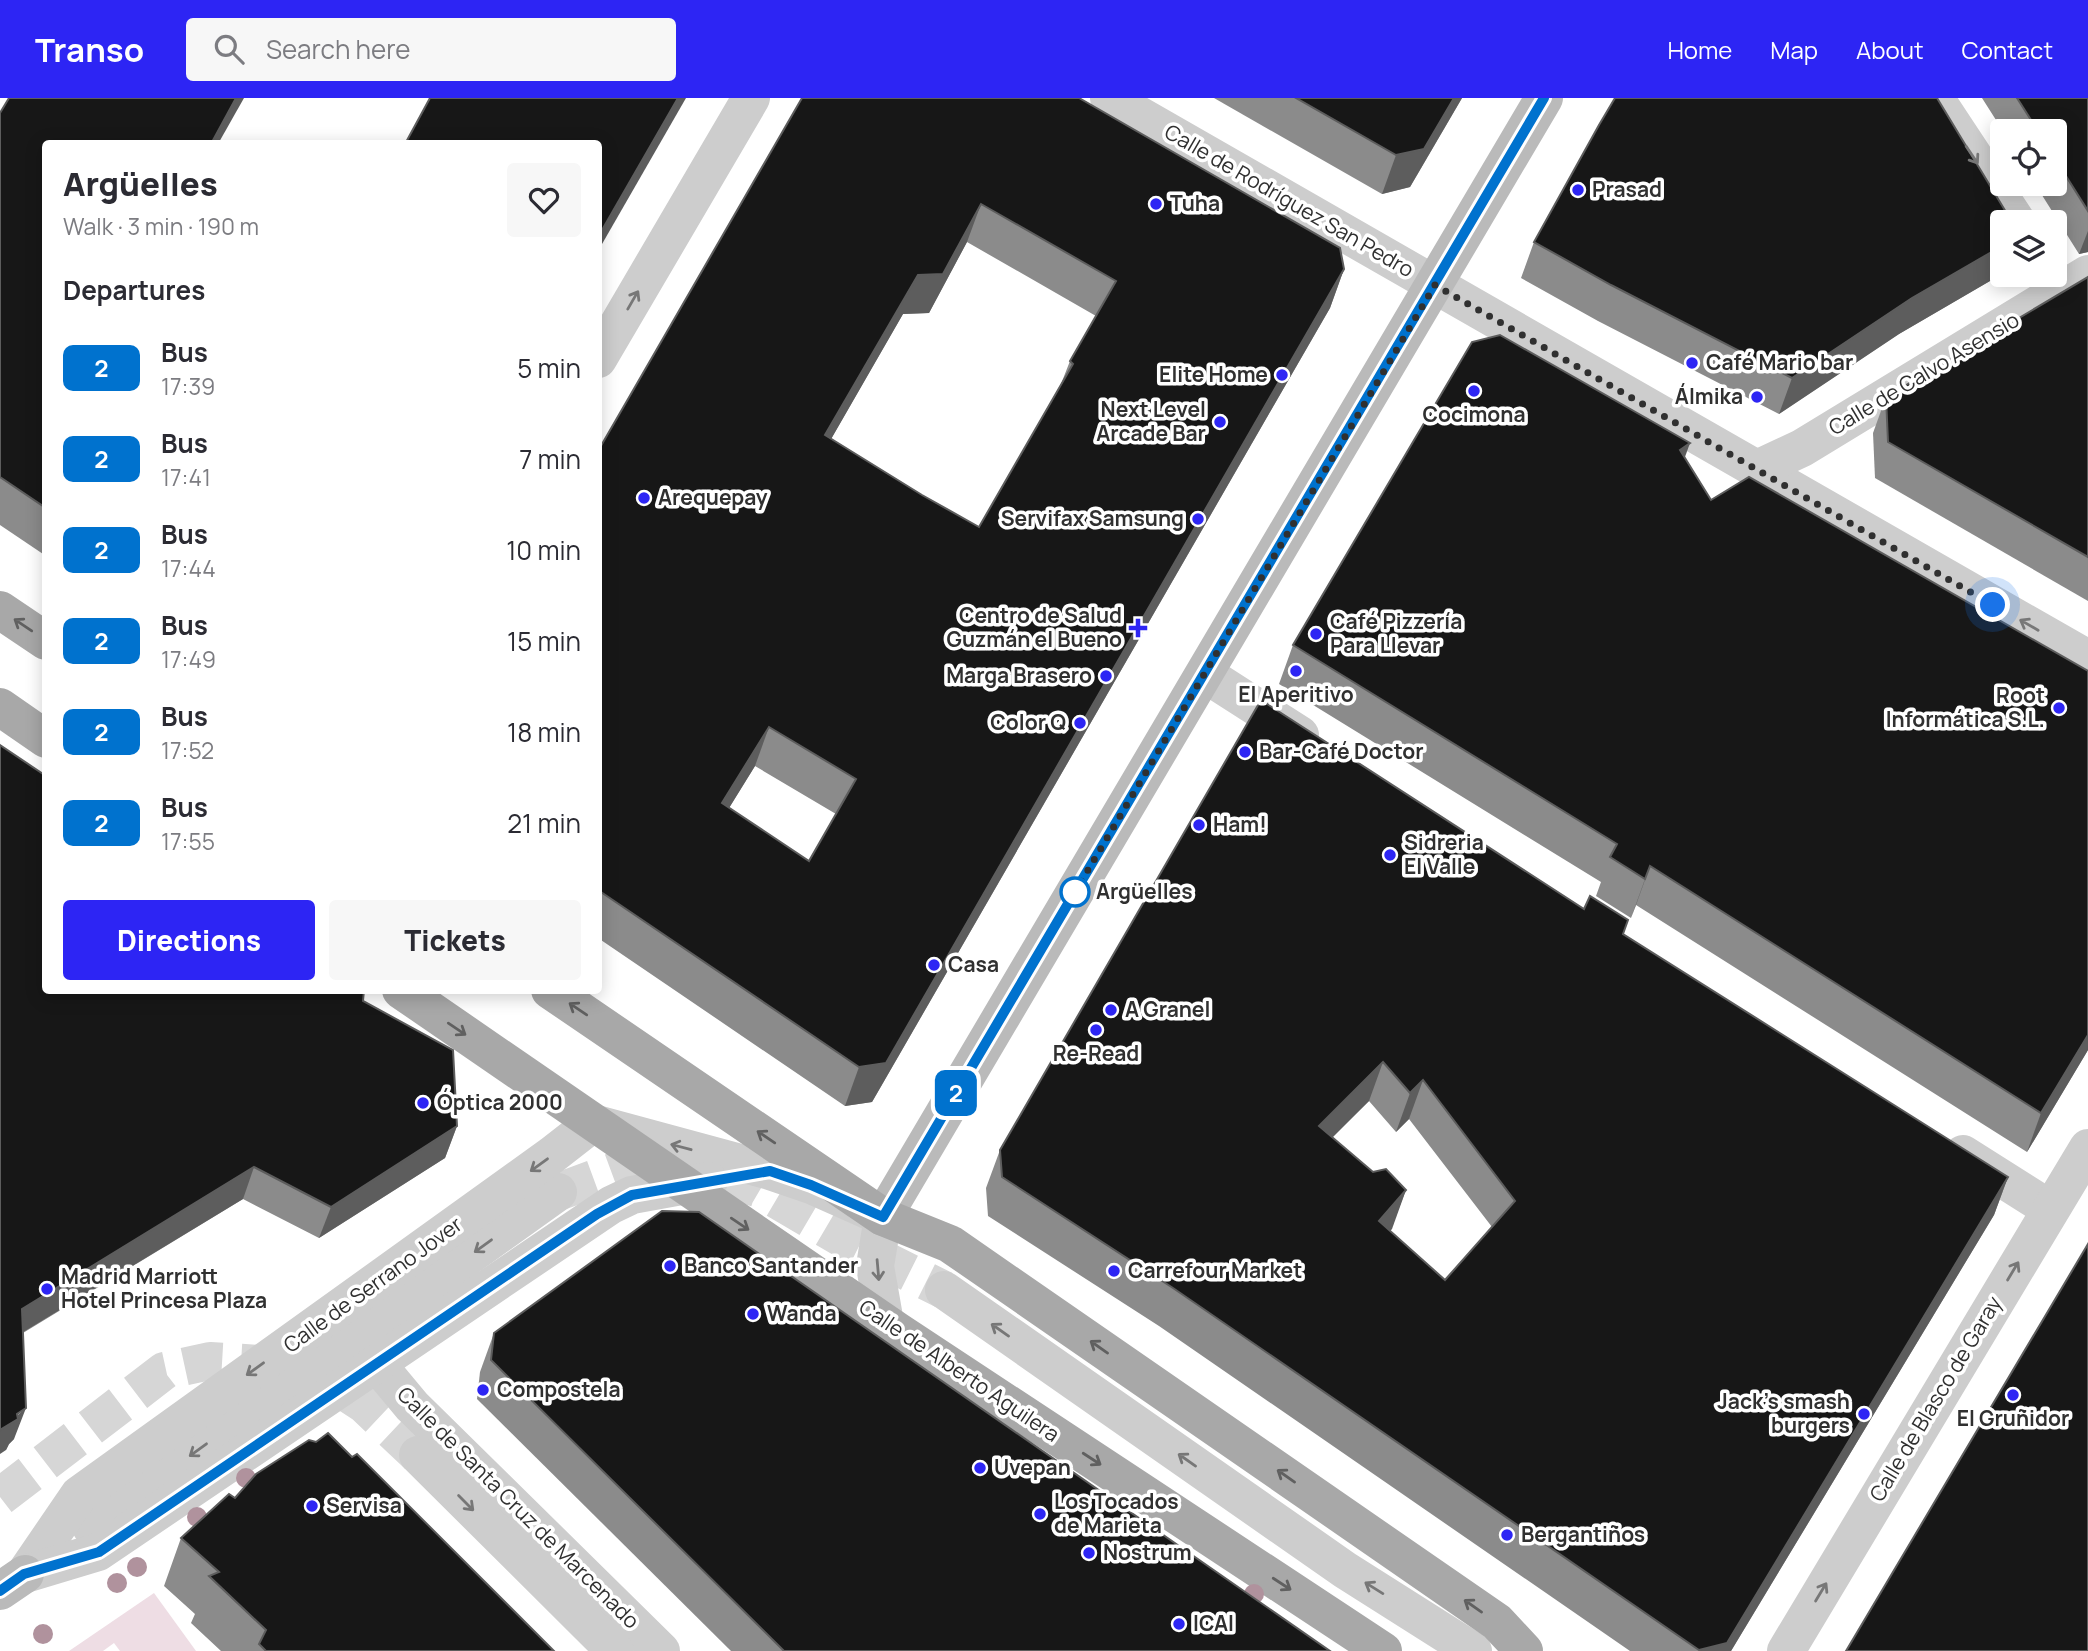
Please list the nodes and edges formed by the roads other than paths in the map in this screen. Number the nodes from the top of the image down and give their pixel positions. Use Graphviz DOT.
graph roads {
  1 [pos="751,98"];
  2 [pos="1109,98"];
  3 [pos="1544,98"];
  4 [pos="1934,98"];
  5 [pos="2009,210"];
  6 [pos="2068,279"];
  7 [pos="1435,285"];
  8 [pos="602,352"];
  9 [pos="1757,469"];
  10 [pos="0,610"];
  11 [pos="42,638"];
  12 [pos="2088,659"];
  13 [pos="1205,674"];
  14 [pos="0,707"];
  15 [pos="42,736"];
  16 [pos="1332,755"];
  17 [pos="407,994"];
  18 [pos="556,994"];
  19 [pos="593,1123"];
  20 [pos="1932,1134"];
  21 [pos="2088,1148"];
  22 [pos="770,1171"];
  23 [pos="683,1185"];
  24 [pos="558,1192"];
  25 [pos="2050,1209"];
  26 [pos="883,1217"];
  27 [pos="944,1290"];
  28 [pos="885,1323"];
  29 [pos="377,1364"];
  30 [pos="418,1455"];
  31 [pos="12,1583"];
  32 [pos="615,1651"];
  33 [pos="661,1651"];
  34 [pos="1383,1651"];
  35 [pos="1474,1651"];
  36 [pos="1524,1651"];
  37 [pos="1786,1651"];
  8 -- 1 [label="street, one-way"];
  2 -- 7 [label="street, Calle de Rodríguez San Pedro"];
  3 -- 7 [label="street"];
  4 -- 5 [label="street, one-way"];
  6 -- 9 [label="street, Calle de Calvo Asensio"];
  7 -- 9 [label="street, Calle de Rodríguez San Pedro"];
  7 -- 13 [label="street"];
  12 -- 9 [label="street, Calle de Rodríguez San Pedro, one-way"];
  11 -- 10 [label="main road, one-way"];
  13 -- 16 [label="street"];
  13 -- 26 [label="street"];
  14 -- 15 [label="main road"];
  17 -- 19 [label="main road, Calle de Alberto Aguilera, one-way"];
  26 -- 18 [label="main road, one-way"];
  22 -- 19 [label="street, one-way"];
  19 -- 23 [label="main road, Calle de Alberto Aguilera"];
  19 -- 31 [label="street, Calle de Serrano Jover, one-way"];
  20 -- 25 [label="street"];
  21 -- 25 [label="street, Calle de Blasco de Garay"];
  22 -- 23 [label="street"];
  22 -- 26 [label="street"];
  23 -- 28 [label="main road, Calle de Alberto Aguilera, one-way"];
  23 -- 29 [label="street"];
  24 -- 31 [label="street, Calle de Serrano Jover, one-way"];
  37 -- 25 [label="street, Calle de Blasco de Garay, one-way"];
  26 -- 28 [label="street, one-way"];
  36 -- 26 [label="main road, one-way"];
  35 -- 27 [label="street, one-way"];
  28 -- 34 [label="main road, Calle de Alberto Aguilera, one-way"];
  29 -- 31 [label="street"];
  29 -- 33 [label="street, Calle de Santa Cruz de Marcenado"];
  30 -- 32 [label="street, Calle de Santa Cruz de Marcenado, one-way"];
}
